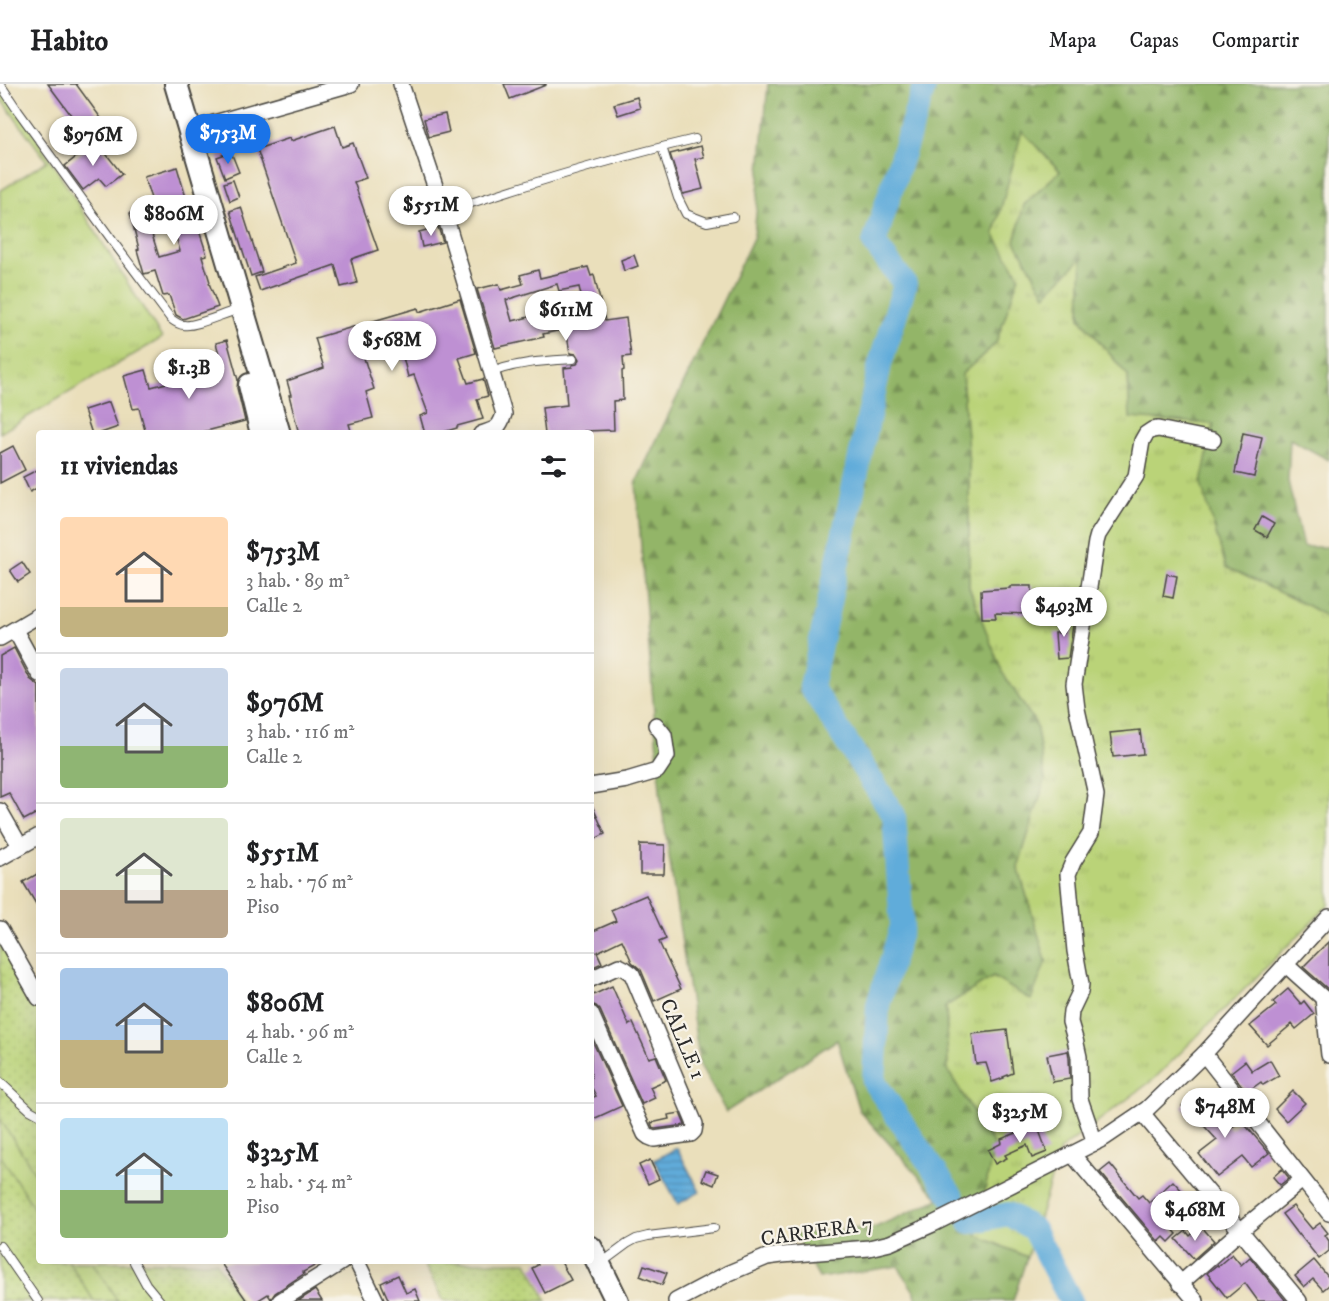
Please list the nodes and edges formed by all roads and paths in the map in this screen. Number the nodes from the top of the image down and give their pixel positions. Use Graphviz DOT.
graph roads {
  1 [pos="0,84"];
  2 [pos="176,84"];
  3 [pos="351,84"];
  4 [pos="401,84"];
  5 [pos="190,130"];
  6 [pos="695,139"];
  7 [pos="662,147"];
  8 [pos="444,212"];
  9 [pos="733,217"];
  10 [pos="237,310"];
  11 [pos="573,359"];
  12 [pos="492,372"];
  13 [pos="261,430"];
  14 [pos="278,430"];
  15 [pos="493,430"];
  16 [pos="1213,440"];
  17 [pos="36,617"];
  18 [pos="15,630"];
  19 [pos="0,638"];
  20 [pos="36,668"];
  21 [pos="656,725"];
  22 [pos="594,786"];
  23 [pos="0,811"];
  24 [pos="36,838"];
  25 [pos="20,846"];
  26 [pos="0,858"];
  27 [pos="1329,917"];
  28 [pos="0,929"];
  29 [pos="1285,964"];
  30 [pos="594,978"];
  31 [pos="36,993"];
  32 [pos="1326,999"];
  33 [pos="594,1021"];
  34 [pos="1204,1054"];
  35 [pos="1329,1055"];
  36 [pos="0,1082"];
  37 [pos="36,1113"];
  38 [pos="1142,1113"];
  39 [pos="1095,1143"];
  40 [pos="1072,1154"];
  41 [pos="1302,1180"];
  42 [pos="1329,1213"];
  43 [pos="714,1228"];
  44 [pos="1240,1231"];
  45 [pos="0,1246"];
  46 [pos="594,1256"];
  47 [pos="135,1264"];
  48 [pos="339,1264"];
  49 [pos="358,1264"];
  50 [pos="591,1264"];
  51 [pos="594,1264"];
  52 [pos="1180,1284"];
  53 [pos="38,1301"];
  54 [pos="160,1301"];
  55 [pos="280,1301"];
  56 [pos="376,1301"];
  57 [pos="600,1301"];
  58 [pos="617,1301"];
  59 [pos="676,1301"];
  60 [pos="1196,1301"];
  61 [pos="1299,1301"];
  1 -- 10 [label="lane"];
  2 -- 5 [label="main road"];
  3 -- 5 [label="street"];
  4 -- 8 [label="street"];
  5 -- 10 [label="main road"];
  6 -- 7 [label="lane"];
  7 -- 8 [label="lane"];
  7 -- 9 [label="lane"];
  8 -- 12 [label="street"];
  10 -- 13 [label="main road"];
  10 -- 14 [label="main road"];
  11 -- 12 [label="lane"];
  12 -- 15 [label="street"];
  16 -- 39 [label="street"];
  17 -- 18 [label="street"];
  18 -- 19 [label="street"];
  18 -- 20 [label="street"];
  21 -- 22 [label="street"];
  23 -- 25 [label="street"];
  24 -- 25 [label="street"];
  25 -- 26 [label="street"];
  27 -- 29 [label="street, CARRERA 7"];
  28 -- 31 [label="street"];
  29 -- 32 [label="street"];
  29 -- 34 [label="street, CARRERA 7"];
  30 -- 33 [label="street, CALLE 1"];
  32 -- 35 [label="street"];
  34 -- 38 [label="street, CARRERA 7"];
  34 -- 41 [label="street"];
  36 -- 37 [label="lane"];
  38 -- 39 [label="street, CARRERA 7"];
  38 -- 44 [label="street"];
  39 -- 40 [label="street, CARRERA 7"];
  40 -- 52 [label="street"];
  40 -- 59 [label="street, CARRERA 7"];
  41 -- 42 [label="street"];
  41 -- 44 [label="street"];
  43 -- 46 [label="lane"];
  44 -- 52 [label="street"];
  44 -- 61 [label="street"];
  45 -- 53 [label="lane"];
  47 -- 54 [label="lane"];
  48 -- 55 [label="street"];
  49 -- 56 [label="street"];
  50 -- 57 [label="main road"];
  51 -- 58 [label="main road"];
  52 -- 60 [label="street"];
}
